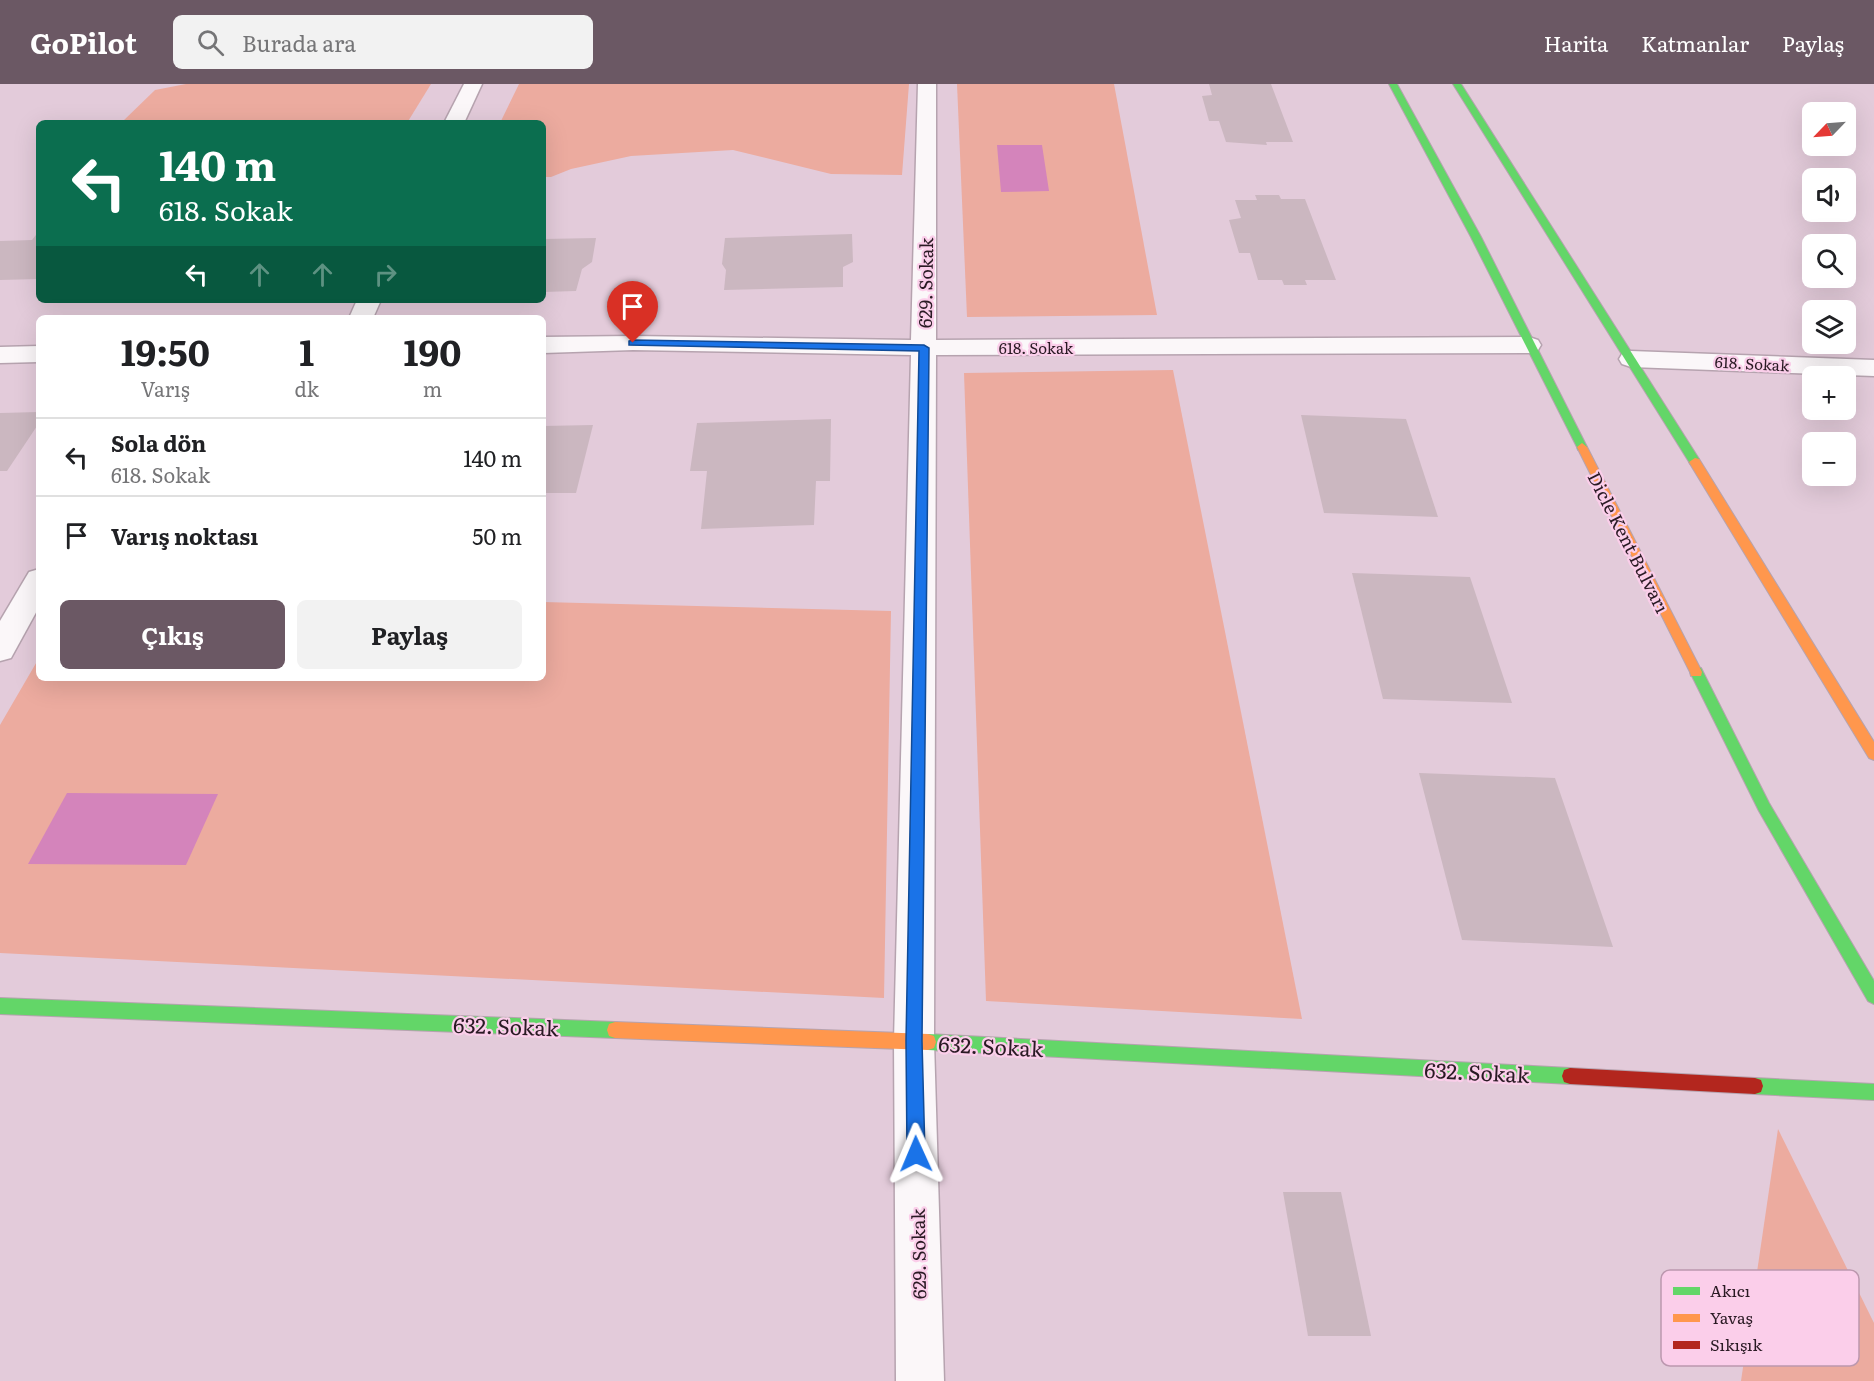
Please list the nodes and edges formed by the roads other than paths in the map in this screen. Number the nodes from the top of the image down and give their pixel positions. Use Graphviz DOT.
graph roads {
  1 [pos="473,84"];
  2 [pos="927,84"];
  3 [pos="1393,84"];
  4 [pos="1457,84"];
  5 [pos="455,120"];
  6 [pos="546,345"];
  7 [pos="1529,345"];
  8 [pos="924,348"];
  9 [pos="36,354"];
  10 [pos="0,355"];
  11 [pos="1631,359"];
  12 [pos="1874,368"];
  13 [pos="36,585"];
  14 [pos="0,649"];
  15 [pos="1874,754"];
  16 [pos="1874,996"];
  17 [pos="0,1006"];
  18 [pos="914,1041"];
  19 [pos="1874,1092"];
  20 [pos="920,1381"];
  1 -- 5 [label="street"];
  2 -- 8 [label="street, 629. Sokak"];
  3 -- 7 [label="main road, Dicle Kent Bulvarı"];
  4 -- 11 [label="main road"];
  6 -- 8 [label="street, 618. Sokak"];
  7 -- 8 [label="street, 618. Sokak"];
  7 -- 16 [label="main road, Dicle Kent Bulvarı"];
  8 -- 18 [label="street, 629. Sokak"];
  9 -- 10 [label="street"];
  11 -- 12 [label="street, 618. Sokak"];
  11 -- 15 [label="main road"];
  13 -- 14 [label="street"];
  17 -- 18 [label="main road, 632. Sokak"];
  18 -- 19 [label="main road, 632. Sokak"];
  18 -- 20 [label="street, 629. Sokak"];
}
